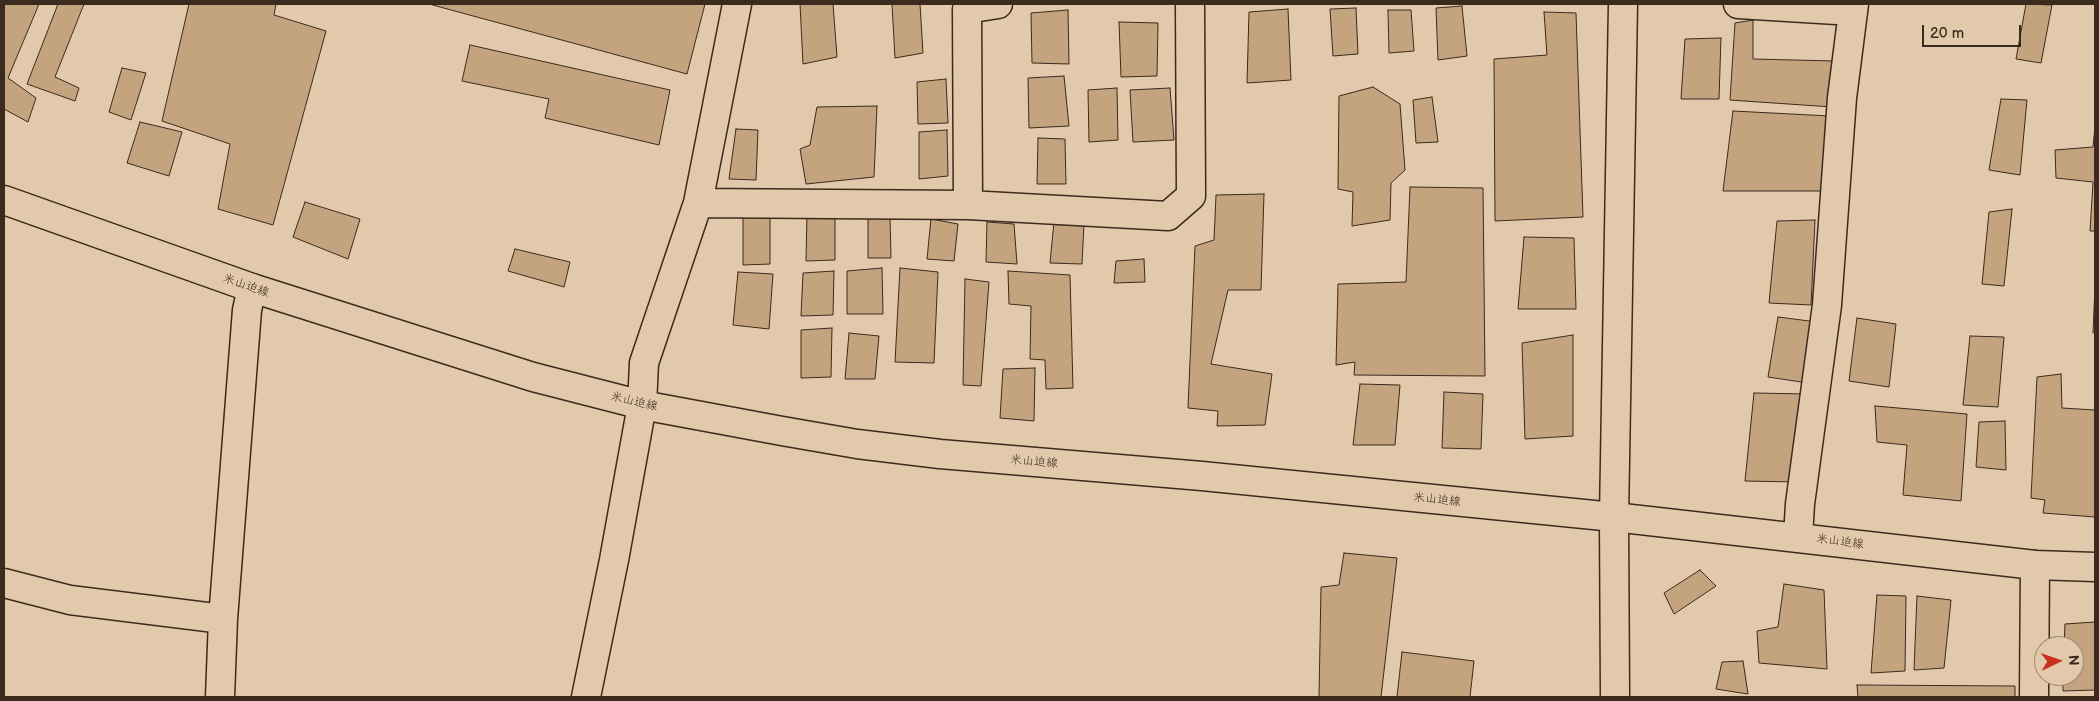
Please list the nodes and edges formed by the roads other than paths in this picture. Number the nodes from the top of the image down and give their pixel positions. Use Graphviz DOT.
graph roads {
  1 [pos="737,4"];
  2 [pos="998,4"];
  3 [pos="1190,4"];
  4 [pos="1622,4"];
  5 [pos="1738,4"];
  6 [pos="1853,7"];
  7 [pos="4,200"];
  8 [pos="698,202"];
  9 [pos="968,205"];
  10 [pos="252,288"];
  11 [pos="642,405"];
  12 [pos="1614,517"];
  13 [pos="1798,536"];
  14 [pos="2035,565"];
  15 [pos="2095,567"];
  16 [pos="4,583"];
  17 [pos="223,620"];
  18 [pos="220,697"];
  19 [pos="586,697"];
  20 [pos="1615,697"];
  21 [pos="2034,697"];
  1 -- 8 [label="street"];
  2 -- 9 [label="street"];
  3 -- 9 [label="street"];
  4 -- 12 [label="street"];
  5 -- 6 [label="street"];
  6 -- 13 [label="street"];
  7 -- 10 [label="street, 米山迫線"];
  8 -- 9 [label="street"];
  8 -- 11 [label="street"];
  10 -- 11 [label="street, 米山迫線"];
  10 -- 17 [label="street"];
  11 -- 12 [label="street, 米山迫線"];
  11 -- 19 [label="street"];
  12 -- 13 [label="street, 米山迫線"];
  12 -- 20 [label="street"];
  13 -- 14 [label="street, 米山迫線"];
  14 -- 15 [label="street, 米山迫線"];
  14 -- 21 [label="street"];
  16 -- 17 [label="street"];
  17 -- 18 [label="street"];
}
